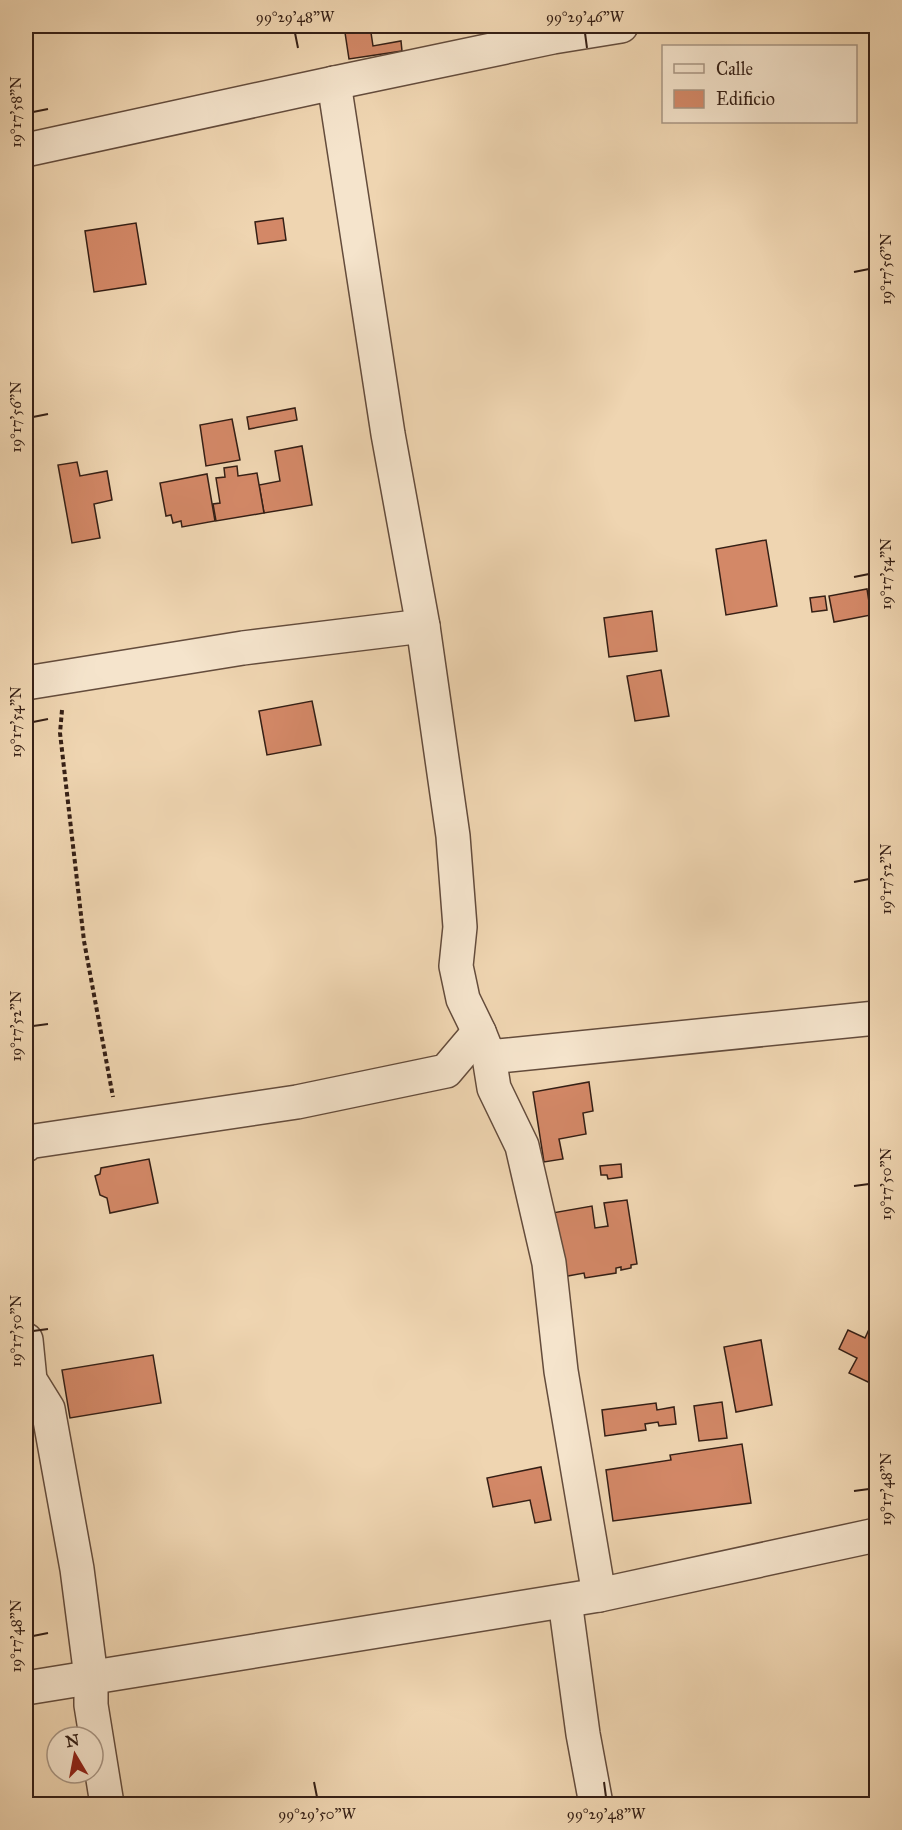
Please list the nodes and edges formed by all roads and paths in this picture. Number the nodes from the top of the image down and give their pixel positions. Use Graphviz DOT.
graph roads {
  1 [pos="621,26"];
  2 [pos="334,83"];
  3 [pos="26,150"];
  4 [pos="423,626"];
  5 [pos="65,677"];
  6 [pos="26,683"];
  7 [pos="876,1018"];
  8 [pos="484,1044"];
  9 [pos="119,1127"];
  10 [pos="26,1145"];
  11 [pos="26,1340"];
  12 [pos="876,1535"];
  13 [pos="599,1595"];
  14 [pos="565,1601"];
  15 [pos="91,1677"];
  16 [pos="26,1688"];
  17 [pos="107,1804"];
  18 [pos="596,1804"];
  1 -- 2 [label="street"];
  2 -- 3 [label="street"];
  2 -- 4 [label="street"];
  4 -- 5 [label="street"];
  4 -- 8 [label="street"];
  5 -- 6 [label="street"];
  5 -- 9 [label="path"];
  7 -- 8 [label="street"];
  8 -- 9 [label="street"];
  8 -- 13 [label="street"];
  9 -- 10 [label="street"];
  11 -- 15 [label="street"];
  12 -- 13 [label="street"];
  13 -- 14 [label="street"];
  14 -- 15 [label="street"];
  14 -- 18 [label="street"];
  15 -- 16 [label="street"];
  15 -- 17 [label="street"];
}
